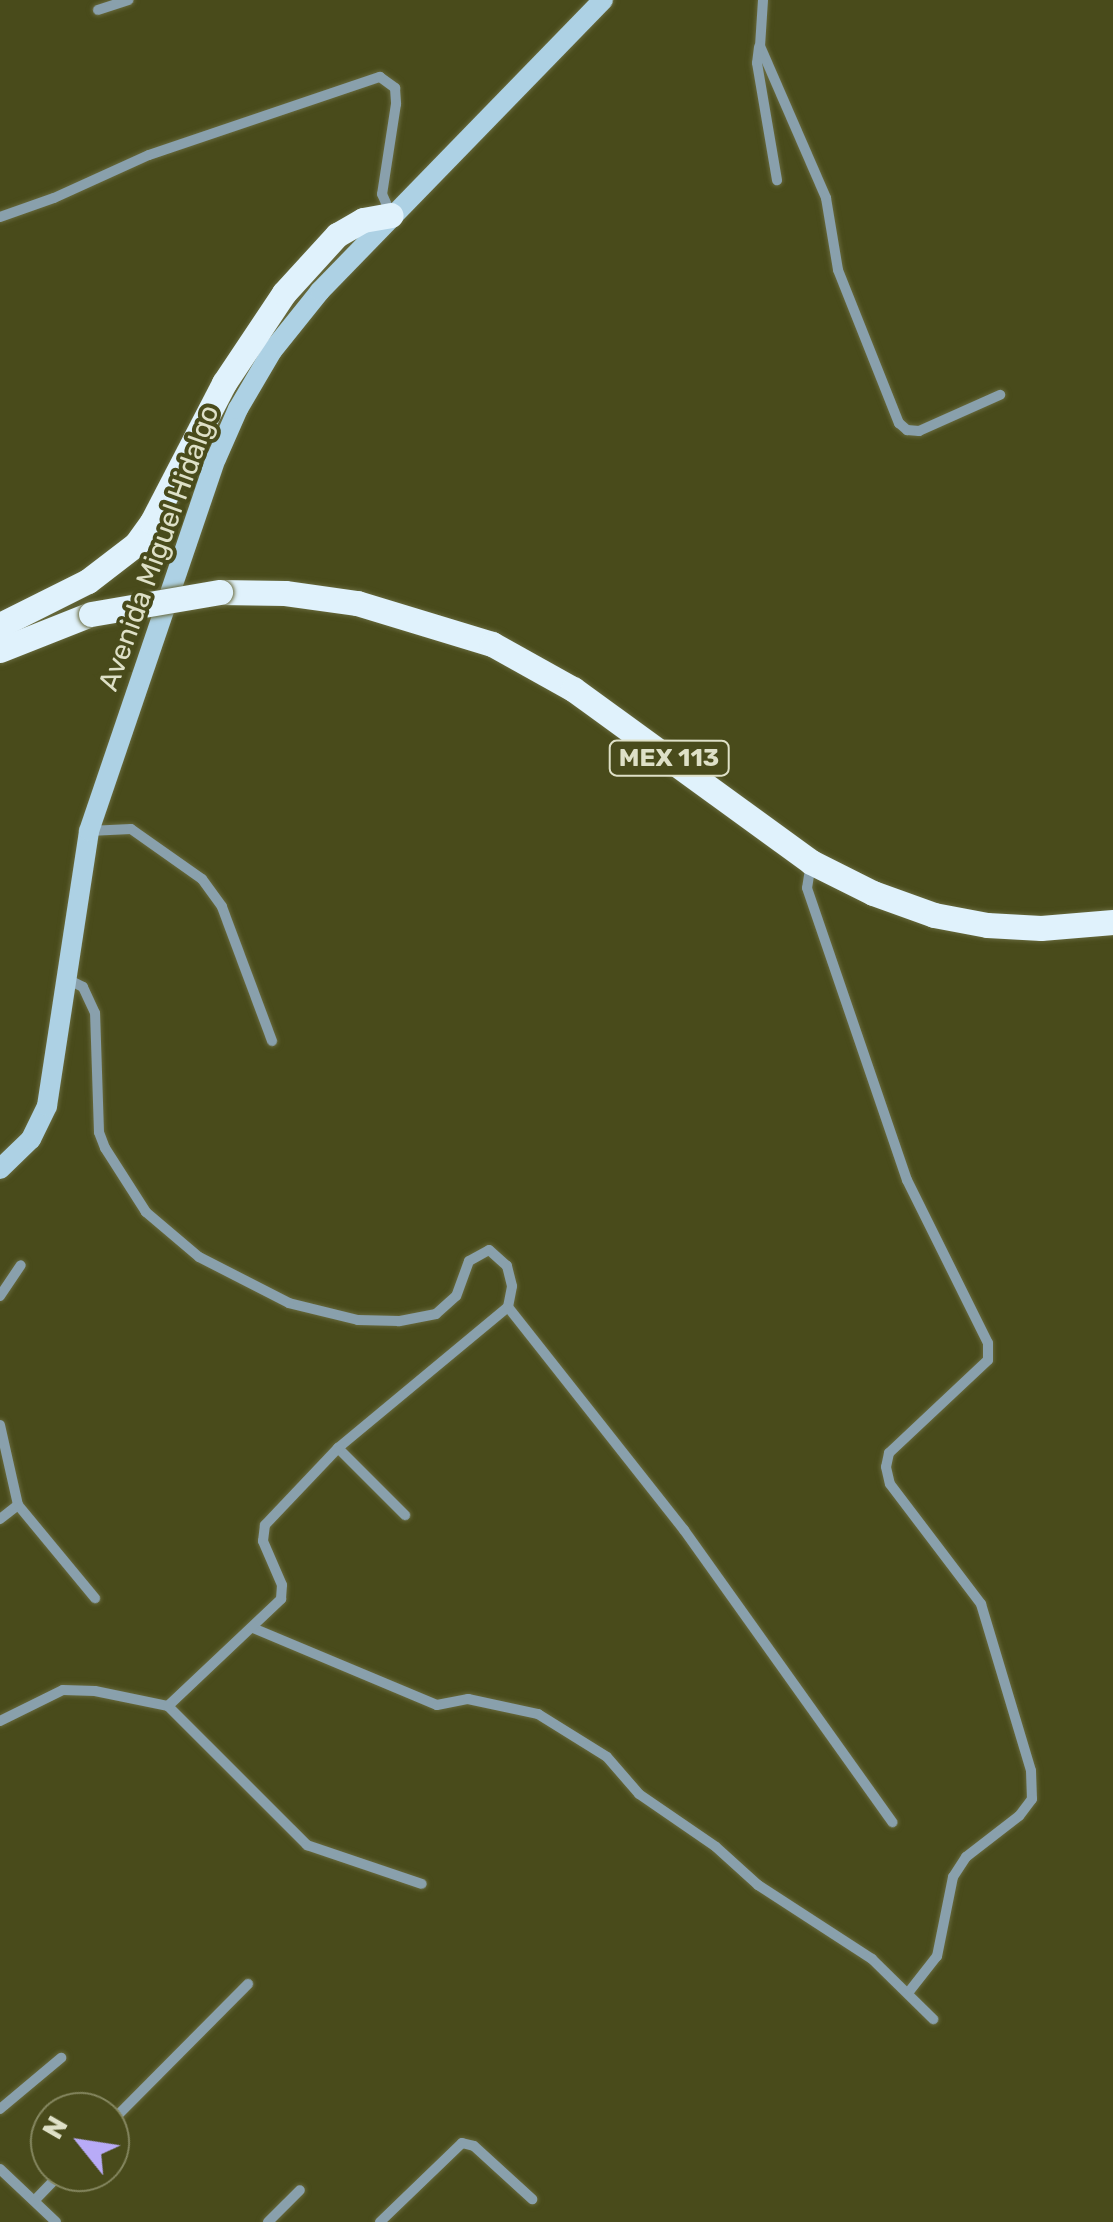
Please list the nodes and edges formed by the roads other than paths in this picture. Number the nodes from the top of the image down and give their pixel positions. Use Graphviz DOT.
graph roads {
  1 [pos="128,0"];
  2 [pos="602,0"];
  3 [pos="763,0"];
  4 [pos="98,10"];
  5 [pos="760,46"];
  6 [pos="776,180"];
  7 [pos="391,215"];
  8 [pos="0,216"];
  9 [pos="1000,394"];
  10 [pos="0,625"];
  11 [pos="0,650"];
  12 [pos="89,831"];
  13 [pos="811,862"];
  14 [pos="1113,922"];
  15 [pos="65,978"];
  16 [pos="272,1041"];
  17 [pos="2,1164"];
  18 [pos="21,1266"];
  19 [pos="0,1296"];
  20 [pos="508,1307"];
  21 [pos="0,1425"];
  22 [pos="338,1448"];
  23 [pos="18,1506"];
  24 [pos="405,1515"];
  25 [pos="0,1519"];
  26 [pos="95,1598"];
  27 [pos="253,1628"];
  28 [pos="168,1706"];
  29 [pos="0,1721"];
  30 [pos="892,1822"];
  31 [pos="422,1884"];
  32 [pos="248,1984"];
  33 [pos="908,1993"];
  34 [pos="933,2019"];
  35 [pos="61,2058"];
  36 [pos="130,2104"];
  37 [pos="0,2110"];
  38 [pos="0,2170"];
  39 [pos="300,2190"];
  40 [pos="43,2192"];
  41 [pos="532,2199"];
  42 [pos="35,2200"];
  43 [pos="56,2222"];
  44 [pos="268,2222"];
  45 [pos="380,2222"];
  1 -- 4 [label="street"];
  2 -- 7 [label="main road, Avenida Miguel Hidalgo"];
  3 -- 5 [label="street"];
  5 -- 6 [label="street"];
  5 -- 9 [label="street"];
  7 -- 8 [label="street"];
  7 -- 10 [label="main road"];
  7 -- 12 [label="main road, Avenida Miguel Hidalgo"];
  11 -- 13 [label="main road, MEX 113, bridge"];
  12 -- 15 [label="main road, Avenida Miguel Hidalgo"];
  12 -- 16 [label="street"];
  13 -- 14 [label="main road, MEX 113"];
  13 -- 33 [label="street"];
  15 -- 17 [label="main road, Avenida Miguel Hidalgo"];
  15 -- 20 [label="street"];
  18 -- 19 [label="street"];
  20 -- 22 [label="street"];
  20 -- 30 [label="street"];
  21 -- 23 [label="street"];
  22 -- 24 [label="street"];
  22 -- 27 [label="street"];
  23 -- 25 [label="street"];
  23 -- 26 [label="street"];
  27 -- 28 [label="street"];
  27 -- 33 [label="street"];
  28 -- 29 [label="street"];
  28 -- 31 [label="street"];
  32 -- 36 [label="street"];
  33 -- 34 [label="street"];
  35 -- 37 [label="street"];
  38 -- 42 [label="street"];
  39 -- 44 [label="street"];
  40 -- 42 [label="street"];
  41 -- 45 [label="street"];
  42 -- 43 [label="street"];
}
